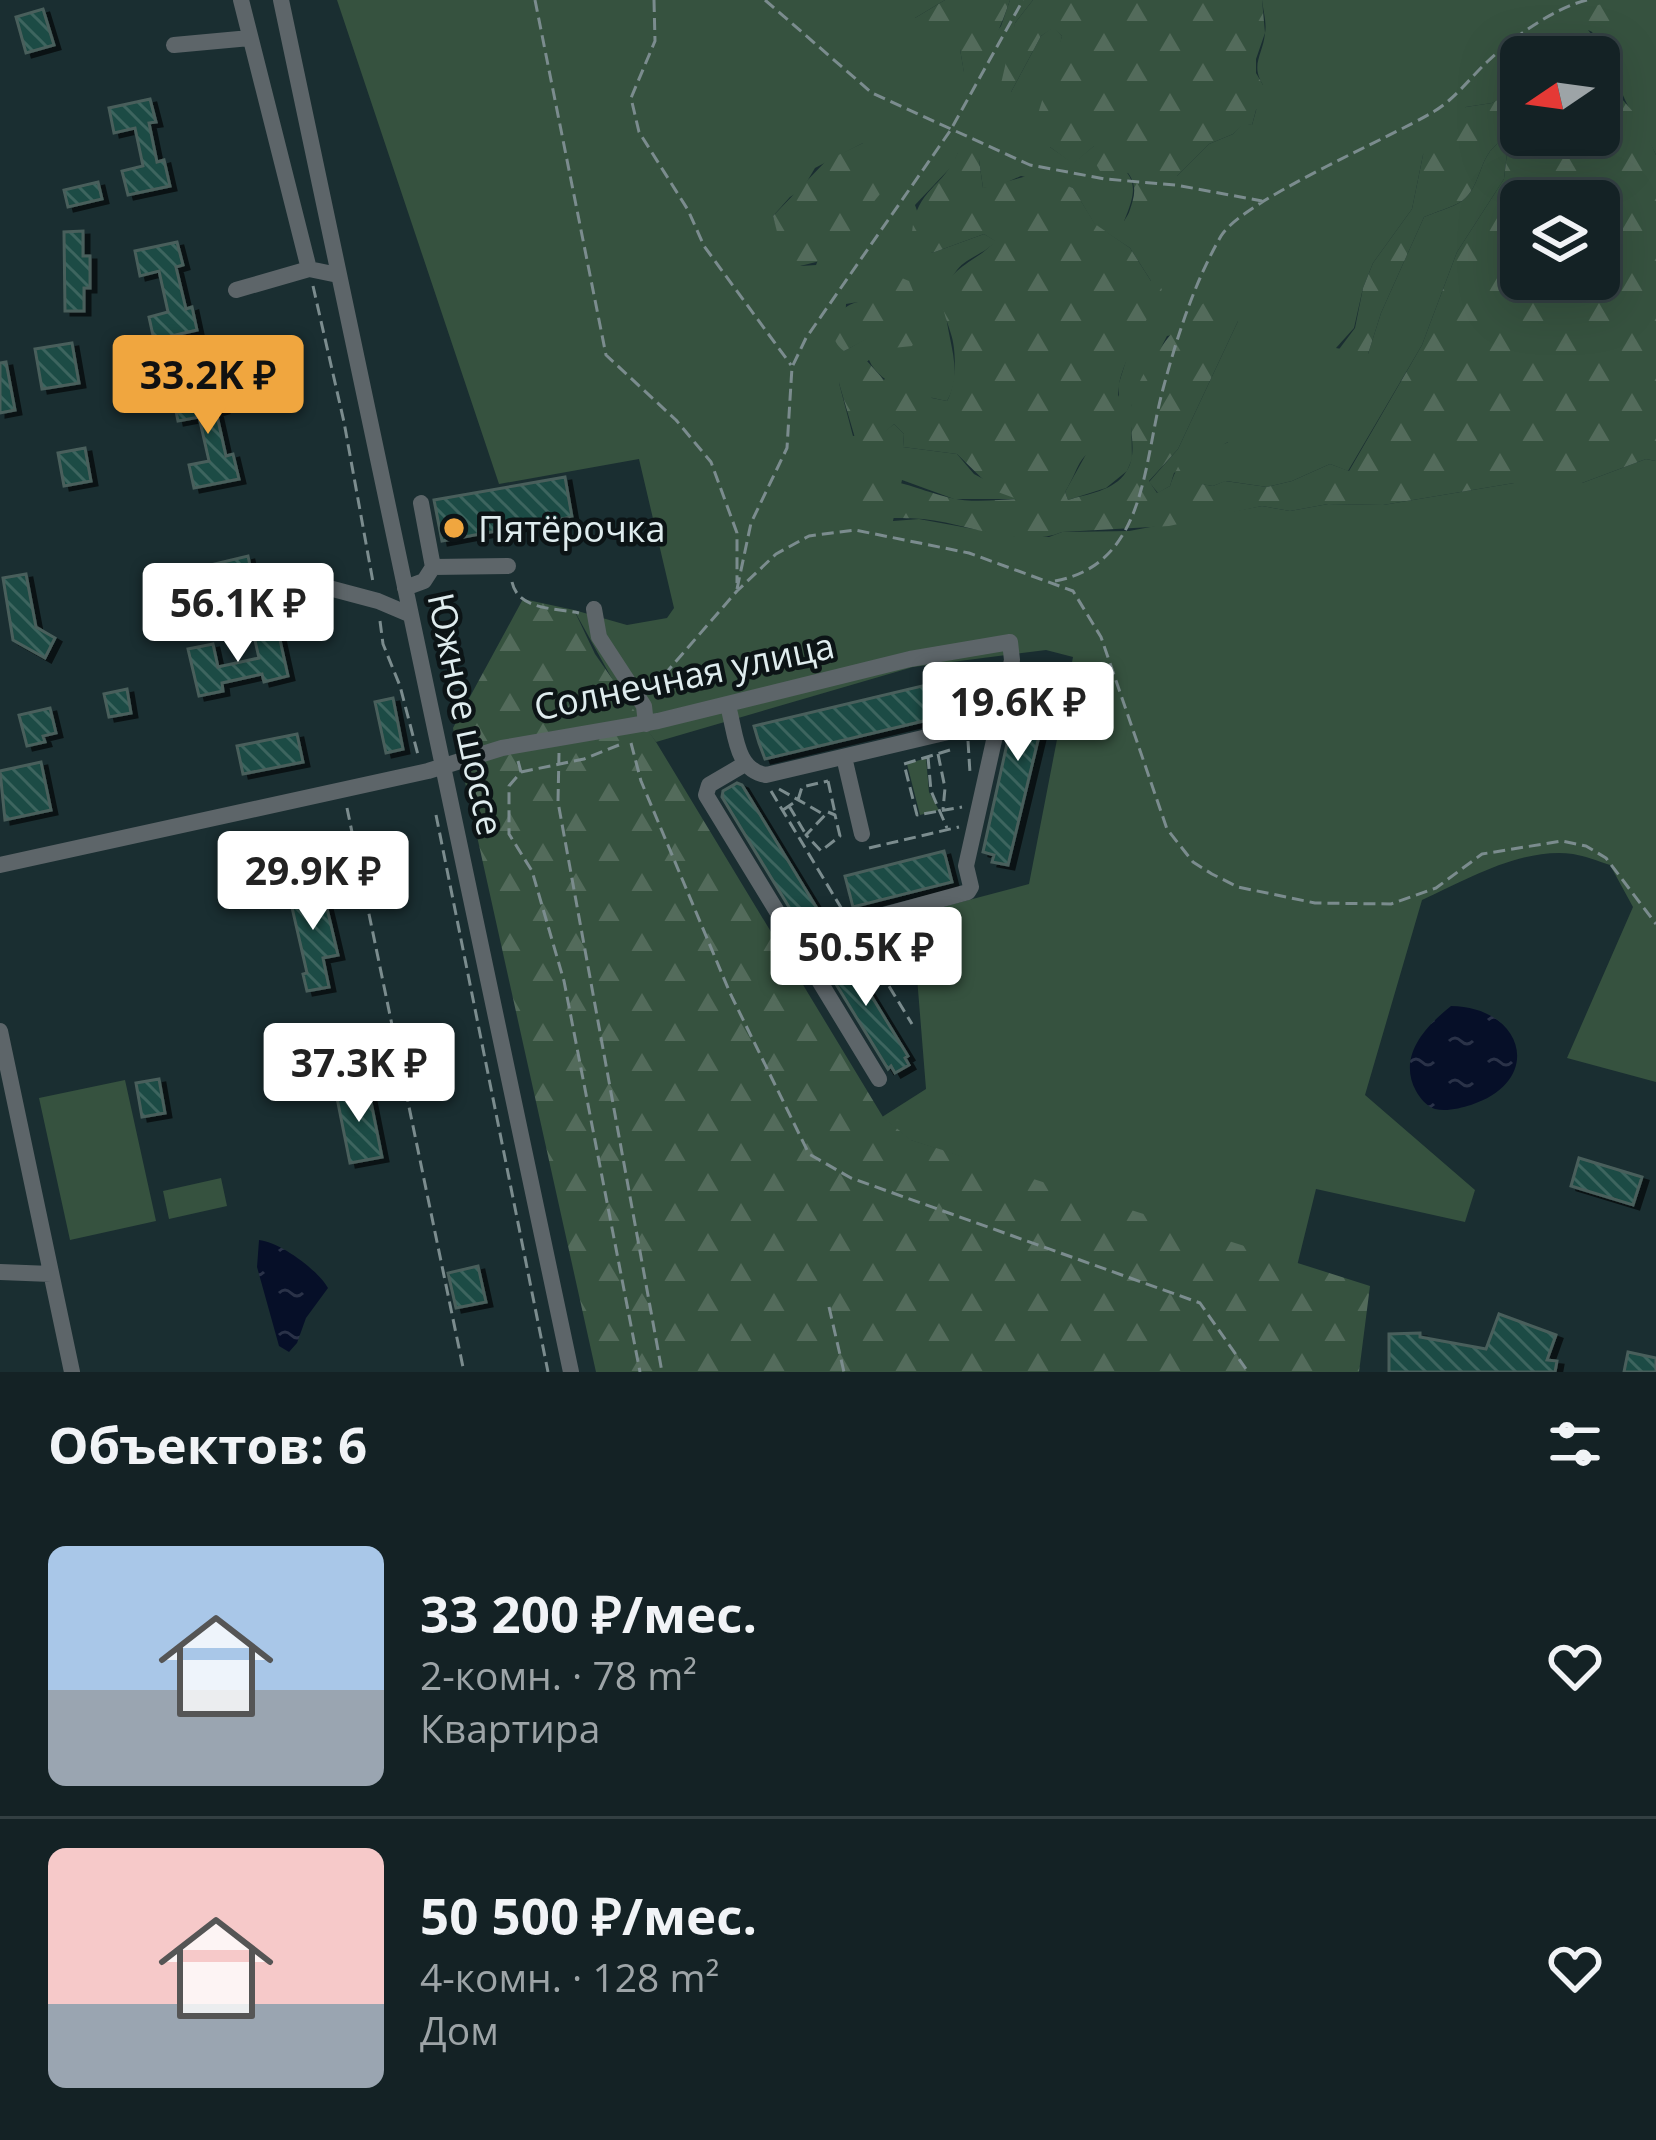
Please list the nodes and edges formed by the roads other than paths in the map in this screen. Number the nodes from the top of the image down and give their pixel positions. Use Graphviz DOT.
graph roads {
  1 [pos="241,0"];
  2 [pos="281,0"];
  3 [pos="250,38"];
  4 [pos="173,45"];
  5 [pos="309,268"];
  6 [pos="338,275"];
  7 [pos="236,290"];
  8 [pos="421,503"];
  9 [pos="508,566"];
  10 [pos="434,567"];
  11 [pos="314,584"];
  12 [pos="405,588"];
  13 [pos="411,615"];
  14 [pos="595,615"];
  15 [pos="728,706"];
  16 [pos="645,715"];
  17 [pos="999,720"];
  18 [pos="844,757"];
  19 [pos="743,764"];
  20 [pos="436,769"];
  21 [pos="862,834"];
  22 [pos="0,865"];
  23 [pos="802,953"];
  24 [pos="0,1031"];
  25 [pos="879,1079"];
  26 [pos="0,1271"];
  27 [pos="51,1274"];
  28 [pos="72,1372"];
  29 [pos="571,1372"];
  1 -- 3 [label="street"];
  2 -- 6 [label="street, Южное шоссе"];
  3 -- 4 [label="street"];
  3 -- 5 [label="street"];
  5 -- 6 [label="street"];
  5 -- 7 [label="street"];
  6 -- 12 [label="street, Южное шоссе"];
  8 -- 10 [label="street"];
  9 -- 10 [label="street"];
  10 -- 12 [label="street"];
  11 -- 13 [label="street"];
  12 -- 13 [label="street, Южное шоссе"];
  13 -- 20 [label="street, Южное шоссе"];
  14 -- 16 [label="street"];
  15 -- 16 [label="street, Солнечная улица"];
  15 -- 17 [label="street, Солнечная улица"];
  15 -- 19 [label="street"];
  16 -- 20 [label="street, Солнечная улица"];
  17 -- 18 [label="street"];
  17 -- 23 [label="street"];
  18 -- 19 [label="street"];
  18 -- 21 [label="street"];
  19 -- 23 [label="street"];
  20 -- 22 [label="street, Солнечная улица"];
  20 -- 29 [label="street, Южное шоссе"];
  23 -- 25 [label="street"];
  24 -- 27 [label="street"];
  26 -- 27 [label="street"];
  27 -- 28 [label="street"];
}
